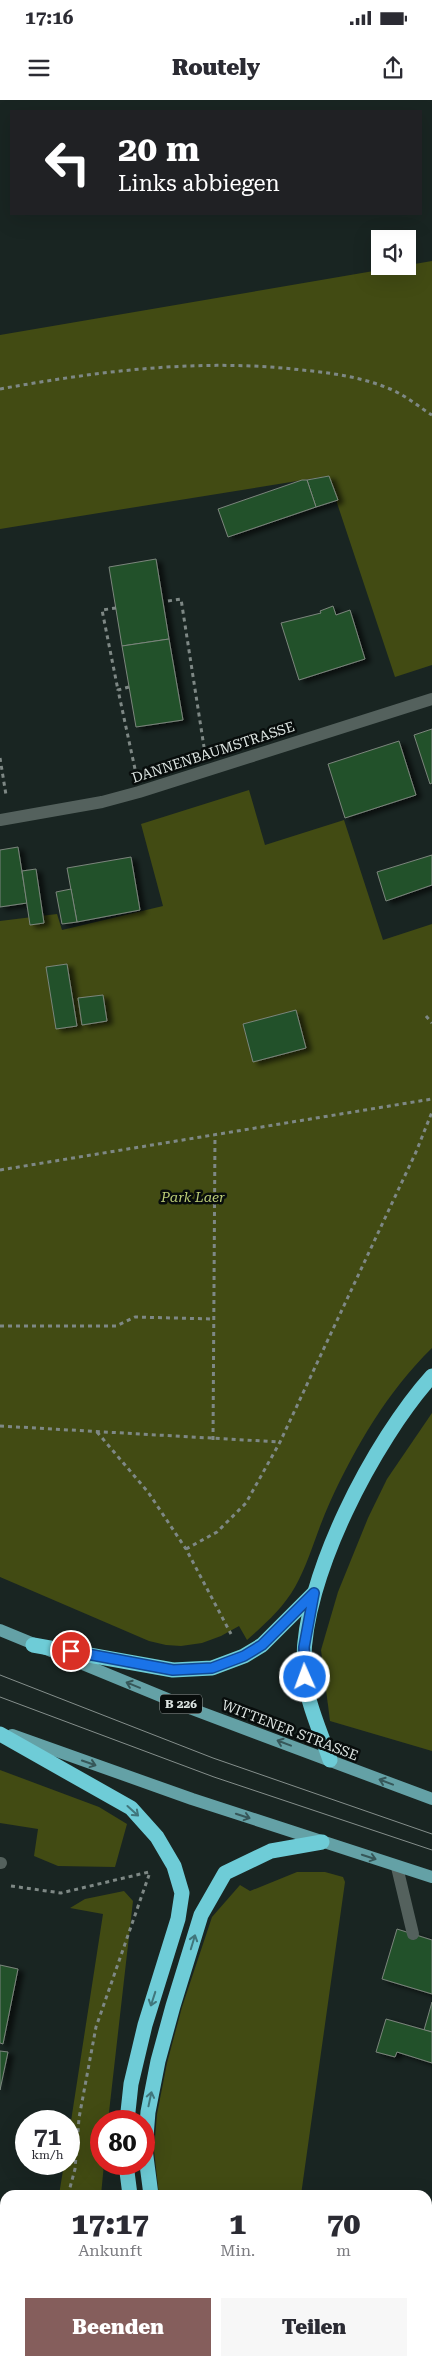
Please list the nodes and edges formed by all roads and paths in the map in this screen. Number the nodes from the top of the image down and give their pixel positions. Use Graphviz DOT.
graph roads {
  1 [pos="0,389"];
  2 [pos="432,415"];
  3 [pos="168,601"];
  4 [pos="116,608"];
  5 [pos="129,687"];
  6 [pos="118,690"];
  7 [pos="432,699"];
  8 [pos="0,758"];
  9 [pos="208,770"];
  10 [pos="139,792"];
  11 [pos="5,819"];
  12 [pos="426,1016"];
  13 [pos="432,1023"];
  14 [pos="432,1099"];
  15 [pos="432,1112"];
  16 [pos="215,1134"];
  17 [pos="0,1170"];
  18 [pos="213,1319"];
  19 [pos="0,1326"];
  20 [pos="432,1376"];
  21 [pos="0,1426"];
  22 [pos="97,1432"];
  23 [pos="213,1440"];
  24 [pos="280,1442"];
  25 [pos="186,1549"];
  26 [pos="314,1593"];
  27 [pos="0,1630"];
  28 [pos="34,1645"];
  29 [pos="244,1656"];
  30 [pos="0,1732"];
  31 [pos="330,1760"];
  32 [pos="432,1799"];
  33 [pos="322,1842"];
  34 [pos="397,1867"];
  35 [pos="432,1877"];
  36 [pos="9,1886"];
  37 [pos="413,1934"];
  38 [pos="128,2110"];
  39 [pos="127,2175"];
  40 [pos="69,2190"];
  41 [pos="129,2190"];
  42 [pos="150,2190"];
  1 -- 2 [label="path"];
  3 -- 9 [label="path"];
  4 -- 6 [label="path"];
  5 -- 6 [label="path"];
  6 -- 10 [label="path"];
  7 -- 9 [label="street, DANNENBAUMSTRASSE"];
  8 -- 11 [label="path"];
  9 -- 10 [label="street, DANNENBAUMSTRASSE"];
  10 -- 11 [label="street, DANNENBAUMSTRASSE"];
  12 -- 13 [label="path"];
  14 -- 16 [label="path"];
  15 -- 24 [label="path"];
  16 -- 17 [label="path"];
  16 -- 18 [label="path"];
  18 -- 19 [label="path"];
  18 -- 23 [label="path"];
  20 -- 26 [label="highway"];
  21 -- 22 [label="path"];
  22 -- 23 [label="path"];
  22 -- 25 [label="path"];
  23 -- 24 [label="path"];
  24 -- 25 [label="path"];
  25 -- 29 [label="path"];
  26 -- 29 [label="highway"];
  26 -- 31 [label="highway"];
  27 -- 28 [label="main road, WITTENER STRASSE / B 226"];
  28 -- 29 [label="highway"];
  31 -- 28 [label="main road, WITTENER STRASSE / B 226, one-way"];
  30 -- 33 [label="main road, one-way"];
  30 -- 38 [label="highway, one-way"];
  32 -- 31 [label="main road, WITTENER STRASSE / B 226, one-way"];
  33 -- 34 [label="main road, one-way"];
  42 -- 33 [label="highway, one-way"];
  34 -- 35 [label="main road"];
  34 -- 37 [label="street"];
  36 -- 40 [label="path"];
  39 -- 41 [label="highway"];
}
